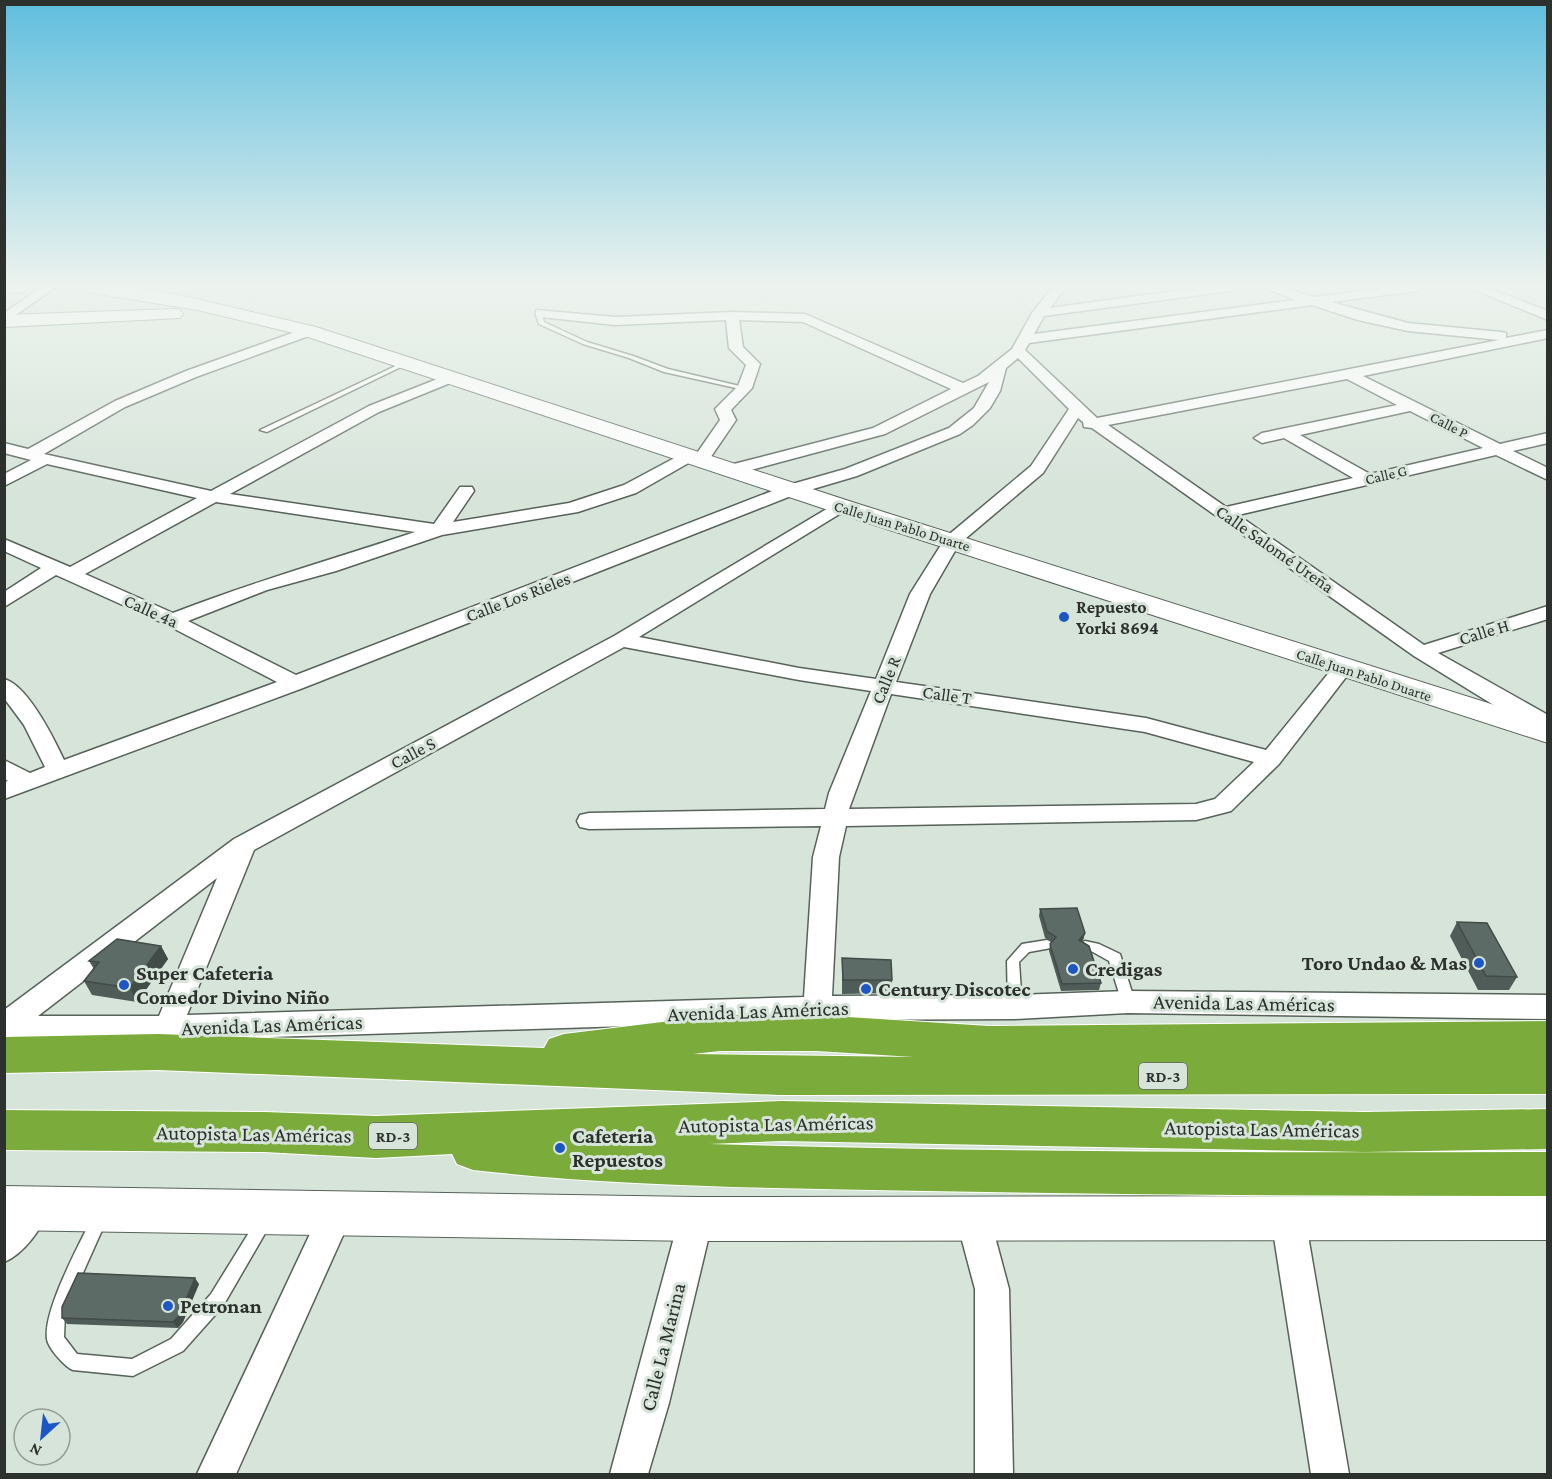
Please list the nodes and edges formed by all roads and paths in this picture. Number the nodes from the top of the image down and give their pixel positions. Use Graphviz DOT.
graph roads {
  1 [pos="240,356"];
  2 [pos="385,356"];
  3 [pos="628,356"];
  4 [pos="745,356"];
  5 [pos="891,356"];
  6 [pos="1010,356"];
  7 [pos="1029,356"];
  8 [pos="1442,356"];
  9 [pos="406,363"];
  10 [pos="999,368"];
  11 [pos="1350,375"];
  12 [pos="450,378"];
  13 [pos="745,388"];
  14 [pos="962,388"];
  15 [pos="1413,406"];
  16 [pos="1077,409"];
  17 [pos="1096,423"];
  18 [pos="1064,429"];
  19 [pos="264,430"];
  20 [pos="1286,433"];
  21 [pos="1262,438"];
  22 [pos="1548,438"];
  23 [pos="4,448"];
  24 [pos="1498,450"];
  25 [pos="38,457"];
  26 [pos="694,459"];
  27 [pos="732,470"];
  28 [pos="1548,475"];
  29 [pos="1368,480"];
  30 [pos="4,481"];
  31 [pos="791,490"];
  32 [pos="466,491"];
  33 [pos="214,496"];
  34 [pos="840,506"];
  35 [pos="1224,513"];
  36 [pos="439,530"];
  37 [pos="952,541"];
  38 [pos="4,544"];
  39 [pos="63,571"];
  40 [pos="7,598"];
  41 [pos="1548,612"];
  42 [pos="172,620"];
  43 [pos="621,640"];
  44 [pos="1421,652"];
  45 [pos="1343,668"];
  46 [pos="295,683"];
  47 [pos="4,685"];
  48 [pos="884,686"];
  49 [pos="1548,724"];
  50 [pos="1548,733"];
  51 [pos="1271,759"];
  52 [pos="4,767"];
  53 [pos="58,771"];
  54 [pos="27,782"];
  55 [pos="4,791"];
  56 [pos="836,815"];
  57 [pos="589,821"];
  58 [pos="243,845"];
  59 [pos="1047,945"];
  60 [pos="1085,946"];
  61 [pos="1128,1002"];
  62 [pos="1015,1007"];
  63 [pos="1548,1007"];
  64 [pos="817,1008"];
  65 [pos="4,1027"];
  66 [pos="163,1040"];
  67 [pos="1548,1040"];
  68 [pos="4,1055"];
  69 [pos="483,1064"];
  70 [pos="1548,1075"];
  71 [pos="4,1130"];
  72 [pos="1548,1130"];
  73 [pos="376,1137"];
  74 [pos="1548,1174"];
  75 [pos="19,1208"];
  76 [pos="104,1209"];
  77 [pos="269,1212"];
  78 [pos="337,1213"];
  79 [pos="974,1218"];
  80 [pos="1288,1218"];
  81 [pos="1548,1218"];
  82 [pos="696,1219"];
  83 [pos="4,1246"];
  84 [pos="216,1474"];
  85 [pos="629,1474"];
  86 [pos="994,1474"];
  87 [pos="1330,1474"];
  1 -- 25 [label="street"];
  2 -- 9 [label="street, Calle Juan Pablo Duarte"];
  3 -- 13 [label="lane"];
  4 -- 13 [label="street"];
  5 -- 14 [label="street"];
  6 -- 10 [label="street"];
  7 -- 16 [label="street, Calle Salomé Ureña"];
  8 -- 11 [label="street"];
  9 -- 12 [label="street, Calle Juan Pablo Duarte"];
  9 -- 19 [label="lane"];
  10 -- 14 [label="street"];
  10 -- 31 [label="street, Calle Los Rieles"];
  11 -- 15 [label="street, Calle P"];
  11 -- 17 [label="street"];
  12 -- 26 [label="street, Calle Juan Pablo Duarte"];
  12 -- 33 [label="street"];
  13 -- 26 [label="street"];
  14 -- 27 [label="street"];
  15 -- 20 [label="street"];
  15 -- 24 [label="street, Calle P"];
  16 -- 17 [label="street, Calle Salomé Ureña"];
  16 -- 18 [label="street, Calle R"];
  17 -- 18 [label="street"];
  17 -- 35 [label="street, Calle Salomé Ureña"];
  18 -- 37 [label="street, Calle R"];
  20 -- 21 [label="street"];
  20 -- 29 [label="street"];
  22 -- 24 [label="street, Calle G"];
  23 -- 25 [label="street"];
  24 -- 28 [label="street, Calle P"];
  24 -- 29 [label="street, Calle G"];
  25 -- 30 [label="street"];
  25 -- 33 [label="street"];
  26 -- 27 [label="street, Calle Juan Pablo Duarte"];
  26 -- 36 [label="street"];
  27 -- 31 [label="street, Calle Juan Pablo Duarte"];
  29 -- 35 [label="street, Calle G"];
  31 -- 34 [label="street, Calle Juan Pablo Duarte"];
  31 -- 46 [label="street, Calle Los Rieles"];
  32 -- 36 [label="street"];
  33 -- 36 [label="street"];
  33 -- 39 [label="street"];
  34 -- 37 [label="street, Calle Juan Pablo Duarte"];
  34 -- 43 [label="street, Calle S"];
  35 -- 44 [label="street, Calle Salomé Ureña"];
  36 -- 42 [label="street"];
  37 -- 45 [label="street, Calle Juan Pablo Duarte"];
  37 -- 48 [label="street, Calle R"];
  38 -- 39 [label="street, Calle 4a"];
  39 -- 40 [label="street"];
  39 -- 42 [label="street, Calle 4a"];
  41 -- 44 [label="street, Calle H"];
  42 -- 46 [label="street, Calle 4a"];
  43 -- 48 [label="street, Calle T"];
  43 -- 58 [label="street, Calle S"];
  44 -- 49 [label="street, Calle Salomé Ureña"];
  45 -- 50 [label="street, Calle Juan Pablo Duarte"];
  45 -- 51 [label="street"];
  46 -- 53 [label="street, Calle Los Rieles"];
  47 -- 53 [label="street"];
  48 -- 51 [label="street, Calle T"];
  48 -- 56 [label="street, Calle R"];
  51 -- 56 [label="street"];
  52 -- 54 [label="street"];
  53 -- 54 [label="street, Calle Los Rieles"];
  54 -- 55 [label="street, Calle Los Rieles"];
  56 -- 57 [label="street"];
  56 -- 64 [label="street, Calle R"];
  58 -- 65 [label="street, Calle S"];
  58 -- 66 [label="street"];
  59 -- 62 [label="lane"];
  60 -- 61 [label="lane"];
  61 -- 62 [label="street, Avenida Las Américas"];
  61 -- 63 [label="street, Avenida Las Américas"];
  62 -- 64 [label="street, Avenida Las Américas"];
  64 -- 66 [label="street, Avenida Las Américas"];
  65 -- 66 [label="street, Avenida Las Américas"];
  66 -- 68 [label="highway, RD-3"];
  66 -- 69 [label="highway, RD-3"];
  67 -- 69 [label="highway"];
  69 -- 70 [label="highway, RD-3"];
  71 -- 73 [label="highway, Autopista Las Américas / RD-3"];
  72 -- 73 [label="highway, Autopista Las Américas / RD-3"];
  73 -- 74 [label="highway"];
  75 -- 76 [label="street"];
  75 -- 83 [label="street"];
  76 -- 77 [label="street"];
  76 -- 77 [label="lane"];
  77 -- 78 [label="street"];
  78 -- 82 [label="street"];
  78 -- 84 [label="street"];
  79 -- 80 [label="street"];
  79 -- 82 [label="street"];
  79 -- 86 [label="street"];
  80 -- 81 [label="street"];
  80 -- 87 [label="street"];
  82 -- 85 [label="street, Calle La Marina"];
}
